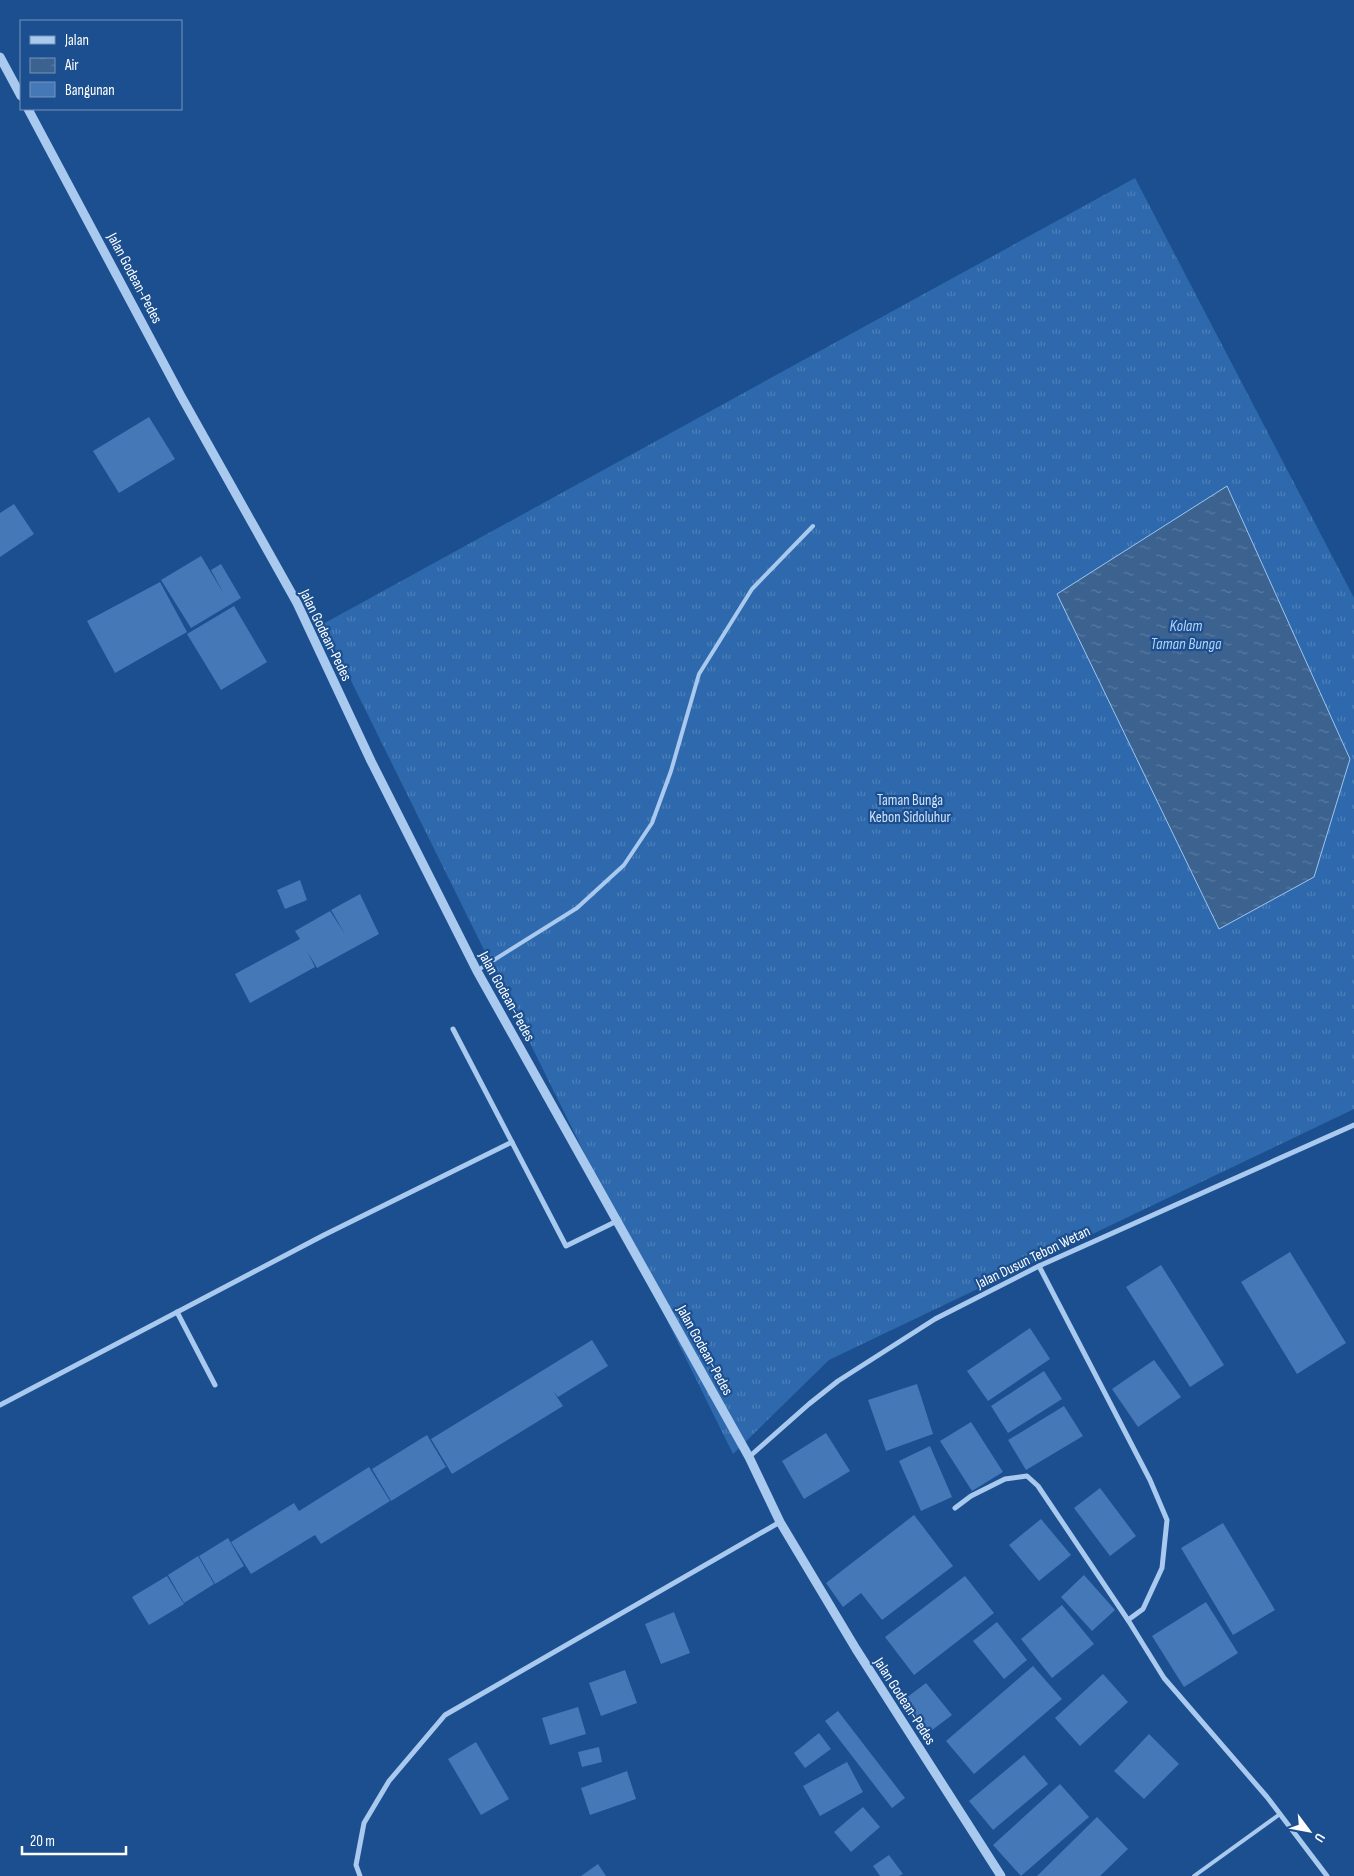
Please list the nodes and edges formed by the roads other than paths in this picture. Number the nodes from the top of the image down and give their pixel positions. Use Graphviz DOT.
graph roads {
  1 [pos="0,57"];
  2 [pos="20,94"];
  3 [pos="29,110"];
  4 [pos="813,526"];
  5 [pos="477,971"];
  6 [pos="453,1029"];
  7 [pos="1354,1125"];
  8 [pos="512,1142"];
  9 [pos="617,1221"];
  10 [pos="1039,1266"];
  11 [pos="177,1312"];
  12 [pos="215,1385"];
  13 [pos="0,1405"];
  14 [pos="749,1457"];
  15 [pos="955,1508"];
  16 [pos="780,1522"];
  17 [pos="1128,1620"];
  18 [pos="1280,1814"];
  19 [pos="360,1876"];
  20 [pos="1001,1876"];
  21 [pos="1194,1876"];
  22 [pos="1327,1876"];
  1 -- 2 [label="street"];
  3 -- 5 [label="street, Jalan Godean-Pedes"];
  4 -- 5 [label="lane"];
  5 -- 9 [label="street, Jalan Godean-Pedes"];
  6 -- 8 [label="street"];
  7 -- 10 [label="street, Jalan Dusun Tebon Wetan"];
  8 -- 9 [label="street"];
  8 -- 11 [label="street"];
  9 -- 14 [label="street, Jalan Godean-Pedes"];
  10 -- 14 [label="street, Jalan Dusun Tebon Wetan"];
  10 -- 17 [label="street"];
  11 -- 12 [label="street"];
  11 -- 13 [label="street"];
  14 -- 16 [label="street, Jalan Godean-Pedes"];
  15 -- 17 [label="street"];
  16 -- 19 [label="street"];
  16 -- 20 [label="street, Jalan Godean-Pedes"];
  17 -- 18 [label="street"];
  18 -- 21 [label="lane"];
  18 -- 22 [label="street"];
}
